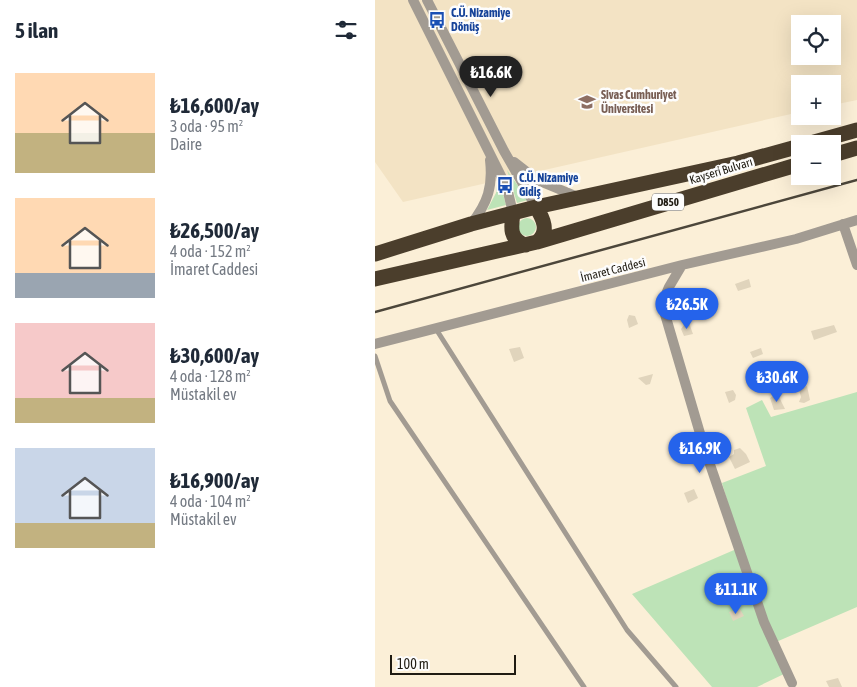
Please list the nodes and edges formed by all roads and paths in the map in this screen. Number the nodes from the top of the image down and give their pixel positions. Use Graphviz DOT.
graph roads {
  1 [pos="413,0"];
  2 [pos="427,0"];
  3 [pos="857,130"];
  4 [pos="839,135"];
  5 [pos="791,148"];
  6 [pos="857,148"];
  7 [pos="504,151"];
  8 [pos="841,153"];
  9 [pos="489,154"];
  10 [pos="791,167"];
  11 [pos="578,197"];
  12 [pos="536,206"];
  13 [pos="513,213"];
  14 [pos="857,220"];
  15 [pos="471,224"];
  16 [pos="843,224"];
  17 [pos="531,244"];
  18 [pos="375,247"];
  19 [pos="393,248"];
  20 [pos="375,254"];
  21 [pos="683,265"];
  22 [pos="857,265"];
  23 [pos="375,279"];
  24 [pos="436,328"];
  25 [pos="375,344"];
  26 [pos="375,356"];
  27 [pos="792,683"];
  28 [pos="584,687"];
  29 [pos="676,687"];
  1 -- 9 [label="street"];
  2 -- 7 [label="street"];
  3 -- 4 [label="highway"];
  5 -- 11 [label="highway, Kayseri Bulvarı / D850"];
  6 -- 8 [label="highway"];
  7 -- 11 [label="street"];
  7 -- 12 [label="street"];
  9 -- 13 [label="street"];
  9 -- 15 [label="street"];
  10 -- 17 [label="highway, Kayseri Bulvarı / D850"];
  11 -- 12 [label="highway, Kayseri Bulvarı / D850"];
  12 -- 13 [label="highway"];
  12 -- 17 [label="highway"];
  13 -- 15 [label="highway"];
  13 -- 17 [label="highway"];
  14 -- 16 [label="street, İmaret Caddesi"];
  15 -- 19 [label="highway"];
  16 -- 21 [label="street, İmaret Caddesi"];
  16 -- 22 [label="street"];
  17 -- 23 [label="highway, Kayseri Bulvarı"];
  18 -- 19 [label="street"];
  19 -- 20 [label="highway"];
  21 -- 24 [label="street, İmaret Caddesi"];
  21 -- 27 [label="street"];
  24 -- 25 [label="street, İmaret Caddesi"];
  24 -- 29 [label="lane"];
  26 -- 28 [label="lane"];
}
